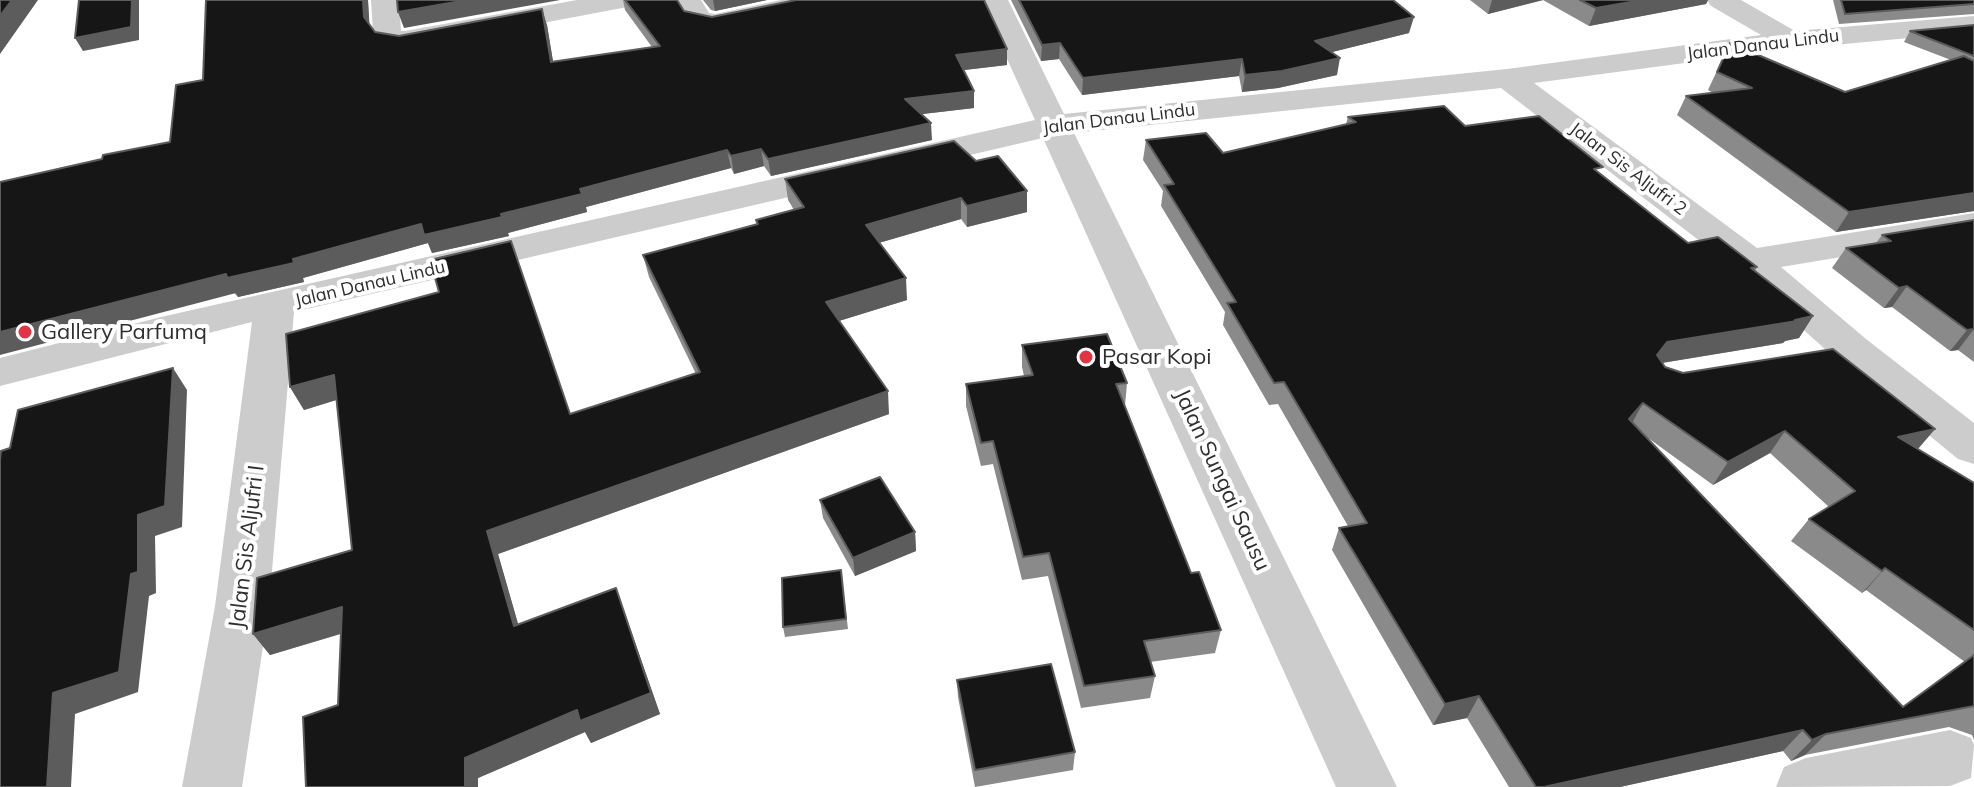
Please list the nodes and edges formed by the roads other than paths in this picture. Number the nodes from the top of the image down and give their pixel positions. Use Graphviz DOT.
graph roads {
  1 [pos="385,0"];
  2 [pos="622,0"];
  3 [pos="687,0"];
  4 [pos="820,0"];
  5 [pos="994,0"];
  6 [pos="1721,0"];
  7 [pos="1967,29"];
  8 [pos="1790,40"];
  9 [pos="1507,78"];
  10 [pos="1055,125"];
  11 [pos="1974,224"];
  12 [pos="1750,261"];
  13 [pos="274,306"];
  14 [pos="1851,349"];
  15 [pos="1806,356"];
  16 [pos="0,372"];
  17 [pos="1974,447"];
  18 [pos="1950,758"];
  19 [pos="212,787"];
  20 [pos="1367,787"];
  21 [pos="1806,787"];
  1 -- 2 [label="street"];
  3 -- 4 [label="street"];
  5 -- 10 [label="street, Jalan Sungai Sausu"];
  6 -- 8 [label="street"];
  7 -- 8 [label="street, Jalan Danau Lindu"];
  8 -- 9 [label="street, Jalan Danau Lindu"];
  9 -- 10 [label="street, Jalan Danau Lindu"];
  9 -- 12 [label="street, Jalan Sis Aljufri 2"];
  10 -- 13 [label="street, Jalan Danau Lindu"];
  10 -- 20 [label="street, Jalan Sungai Sausu"];
  11 -- 12 [label="street"];
  12 -- 14 [label="street, Jalan Sis Aljufri 2"];
  13 -- 16 [label="street, Jalan Danau Lindu"];
  13 -- 19 [label="street, Jalan Sis Aljufri I"];
  14 -- 15 [label="street"];
  14 -- 17 [label="street, Jalan Sis Aljufri 2"];
  18 -- 21 [label="street"];
}
